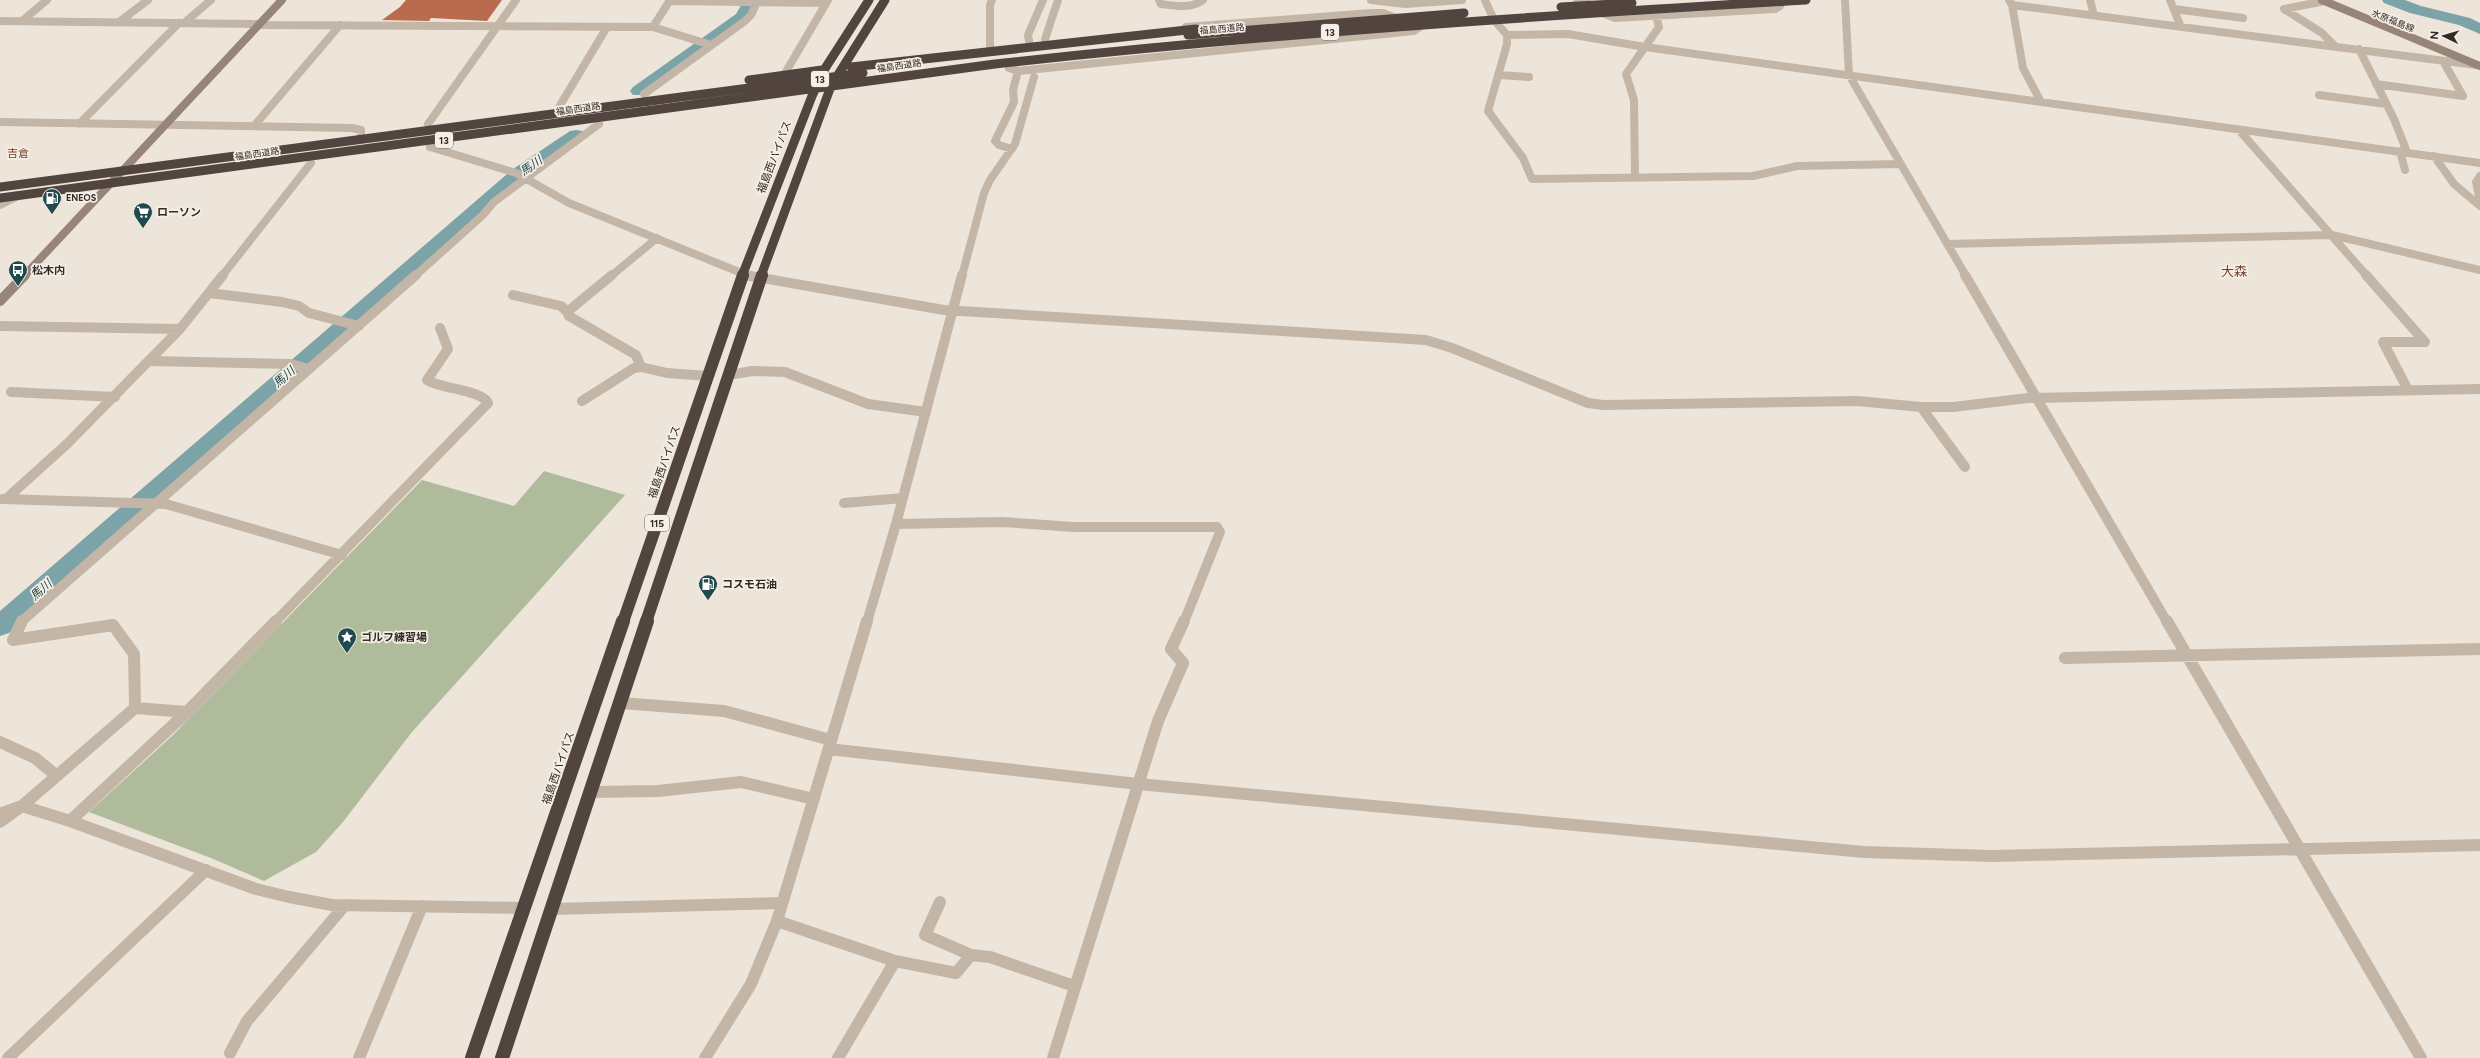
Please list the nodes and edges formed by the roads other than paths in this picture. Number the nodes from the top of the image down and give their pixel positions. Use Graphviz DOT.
graph roads {
  1 [pos="47,0"];
  2 [pos="148,0"];
  3 [pos="211,0"];
  4 [pos="282,0"];
  5 [pos="516,0"];
  6 [pos="869,0"];
  7 [pos="885,0"];
  8 [pos="992,0"];
  9 [pos="1043,0"];
  10 [pos="1058,0"];
  11 [pos="1159,0"];
  12 [pos="1203,0"];
  13 [pos="1371,0"];
  14 [pos="1462,0"];
  15 [pos="1485,0"];
  16 [pos="1587,0"];
  17 [pos="1679,0"];
  18 [pos="1806,0"];
  19 [pos="1846,0"];
  20 [pos="2090,0"];
  21 [pos="2170,0"];
  22 [pos="2295,0"];
  23 [pos="670,1"];
  24 [pos="2324,1"];
  25 [pos="754,2"];
  26 [pos="827,2"];
  27 [pos="1781,2"];
  28 [pos="2010,3"];
  29 [pos="2303,5"];
  30 [pos="1574,6"];
  31 [pos="2174,9"];
  32 [pos="1602,13"];
  33 [pos="2094,15"];
  34 [pos="1492,16"];
  35 [pos="1656,16"];
  36 [pos="1396,18"];
  37 [pos="2243,18"];
  38 [pos="0,21"];
  39 [pos="22,21"];
  40 [pos="119,22"];
  41 [pos="181,23"];
  42 [pos="258,24"];
  43 [pos="498,25"];
  44 [pos="1423,25"];
  45 [pos="340,26"];
  46 [pos="1286,26"];
  47 [pos="607,27"];
  48 [pos="653,27"];
  49 [pos="2180,27"];
  50 [pos="1319,32"];
  51 [pos="1148,34"];
  52 [pos="1507,35"];
  53 [pos="1045,39"];
  54 [pos="709,44"];
  55 [pos="1030,46"];
  56 [pos="2335,46"];
  57 [pos="1645,47"];
  58 [pos="2358,49"];
  59 [pos="990,51"];
  60 [pos="2443,60"];
  61 [pos="2480,66"];
  62 [pos="841,68"];
  63 [pos="1009,68"];
  64 [pos="824,70"];
  65 [pos="1018,72"];
  66 [pos="1498,75"];
  67 [pos="1848,75"];
  68 [pos="1034,77"];
  69 [pos="1529,77"];
  70 [pos="857,78"];
  71 [pos="782,84"];
  72 [pos="2376,84"];
  73 [pos="829,93"];
  74 [pos="644,94"];
  75 [pos="2319,95"];
  76 [pos="812,96"];
  77 [pos="2041,102"];
  78 [pos="2386,104"];
  79 [pos="559,106"];
  80 [pos="0,122"];
  81 [pos="79,124"];
  82 [pos="428,124"];
  83 [pos="599,124"];
  84 [pos="163,125"];
  85 [pos="254,126"];
  86 [pos="2239,130"];
  87 [pos="361,139"];
  88 [pos="430,147"];
  89 [pos="1012,149"];
  90 [pos="359,151"];
  91 [pos="2403,152"];
  92 [pos="2434,156"];
  93 [pos="2480,163"];
  94 [pos="310,164"];
  95 [pos="1900,164"];
  96 [pos="224,169"];
  97 [pos="2406,170"];
  98 [pos="120,171"];
  99 [pos="521,176"];
  100 [pos="2480,176"];
  101 [pos="1636,177"];
  102 [pos="108,185"];
  103 [pos="0,187"];
  104 [pos="16,196"];
  105 [pos="0,198"];
  106 [pos="2480,202"];
  107 [pos="0,205"];
  108 [pos="2480,206"];
  109 [pos="2332,235"];
  110 [pos="657,238"];
  111 [pos="1947,244"];
  112 [pos="2480,270"];
  113 [pos="743,274"];
  114 [pos="760,279"];
  115 [pos="209,293"];
  116 [pos="513,295"];
  117 [pos="0,301"];
  118 [pos="952,310"];
  119 [pos="567,312"];
  120 [pos="356,325"];
  121 [pos="0,326"];
  122 [pos="440,328"];
  123 [pos="180,329"];
  124 [pos="149,361"];
  125 [pos="305,367"];
  126 [pos="641,367"];
  127 [pos="729,375"];
  128 [pos="708,376"];
  129 [pos="2480,389"];
  130 [pos="2408,390"];
  131 [pos="11,392"];
  132 [pos="114,397"];
  133 [pos="2038,398"];
  134 [pos="582,400"];
  135 [pos="1921,407"];
  136 [pos="926,412"];
  137 [pos="1965,467"];
  138 [pos="903,498"];
  139 [pos="3,499"];
  140 [pos="150,503"];
  141 [pos="844,503"];
  142 [pos="896,524"];
  143 [pos="342,555"];
  144 [pos="2480,649"];
  145 [pos="2186,655"];
  146 [pos="2065,658"];
  147 [pos="621,703"];
  148 [pos="135,708"];
  149 [pos="187,712"];
  150 [pos="0,742"];
  151 [pos="830,745"];
  152 [pos="56,776"];
  153 [pos="1138,784"];
  154 [pos="590,792"];
  155 [pos="814,798"];
  156 [pos="22,806"];
  157 [pos="0,814"];
  158 [pos="70,821"];
  159 [pos="0,822"];
  160 [pos="2480,845"];
  161 [pos="2299,850"];
  162 [pos="206,870"];
  163 [pos="940,902"];
  164 [pos="781,903"];
  165 [pos="345,904"];
  166 [pos="422,906"];
  167 [pos="523,908"];
  168 [pos="552,909"];
  169 [pos="777,921"];
  170 [pos="971,955"];
  171 [pos="895,961"];
  172 [pos="1074,986"];
  173 [pos="230,1053"];
  174 [pos="8,1058"];
  175 [pos="359,1058"];
  176 [pos="472,1058"];
  177 [pos="502,1058"];
  178 [pos="705,1058"];
  179 [pos="838,1058"];
  180 [pos="1053,1058"];
  181 [pos="2421,1058"];
  1 -- 39 [label="street"];
  2 -- 40 [label="street"];
  3 -- 41 [label="street"];
  4 -- 42 [label="street"];
  5 -- 43 [label="street"];
  6 -- 64 [label="highway, 福島西バイパス / 115"];
  7 -- 62 [label="highway, 115"];
  8 -- 59 [label="street"];
  9 -- 55 [label="street"];
  10 -- 53 [label="street"];
  11 -- 12 [label="street"];
  13 -- 14 [label="street"];
  15 -- 34 [label="street"];
  16 -- 30 [label="street"];
  17 -- 30 [label="highway, 福島西道路 / 13"];
  18 -- 27 [label="highway, 福島西道路 / 13"];
  19 -- 67 [label="street"];
  20 -- 33 [label="street"];
  21 -- 31 [label="street"];
  22 -- 29 [label="street"];
  23 -- 25 [label="street"];
  23 -- 48 [label="street"];
  24 -- 29 [label="street"];
  24 -- 61 [label="street, 水原福島線"];
  25 -- 26 [label="street"];
  25 -- 54 [label="street"];
  26 -- 71 [label="street"];
  27 -- 32 [label="highway, 福島西道路 / 13"];
  27 -- 35 [label="street"];
  28 -- 33 [label="street"];
  28 -- 77 [label="street"];
  29 -- 56 [label="street"];
  30 -- 34 [label="highway, 福島西道路 / 13"];
  31 -- 37 [label="street"];
  31 -- 49 [label="street"];
  32 -- 34 [label="highway, 福島西道路 / 13"];
  32 -- 35 [label="street"];
  33 -- 49 [label="street"];
  34 -- 36 [label="highway, 福島西道路 / 13"];
  34 -- 44 [label="highway, 福島西道路 / 13"];
  34 -- 52 [label="street"];
  35 -- 57 [label="street"];
  36 -- 46 [label="highway, 福島西道路 / 13"];
  36 -- 51 [label="street"];
  38 -- 39 [label="street"];
  39 -- 40 [label="street"];
  40 -- 41 [label="street"];
  41 -- 42 [label="street"];
  41 -- 81 [label="street"];
  42 -- 45 [label="street"];
  42 -- 84 [label="street"];
  43 -- 45 [label="street"];
  43 -- 47 [label="street"];
  43 -- 82 [label="street"];
  44 -- 50 [label="highway, 福島西道路 / 13"];
  44 -- 65 [label="street"];
  45 -- 85 [label="street"];
  46 -- 51 [label="highway"];
  46 -- 70 [label="highway, 福島西道路 / 13"];
  47 -- 48 [label="street"];
  47 -- 79 [label="street"];
  48 -- 54 [label="street"];
  49 -- 56 [label="street"];
  50 -- 63 [label="highway"];
  50 -- 70 [label="highway, 福島西道路 / 13"];
  51 -- 55 [label="highway"];
  52 -- 57 [label="street"];
  52 -- 66 [label="street"];
  54 -- 74 [label="street"];
  55 -- 59 [label="highway"];
  56 -- 58 [label="street"];
  57 -- 67 [label="street"];
  57 -- 101 [label="street"];
  58 -- 60 [label="street"];
  58 -- 72 [label="street"];
  59 -- 62 [label="highway"];
  60 -- 61 [label="street"];
  60 -- 72 [label="street"];
  62 -- 64 [label="highway"];
  62 -- 73 [label="highway, 115"];
  63 -- 65 [label="street"];
  63 -- 73 [label="highway"];
  64 -- 71 [label="highway"];
  64 -- 76 [label="highway, 福島西バイパス / 115"];
  65 -- 89 [label="street"];
  66 -- 69 [label="street"];
  66 -- 101 [label="street"];
  67 -- 77 [label="street"];
  67 -- 95 [label="street"];
  68 -- 89 [label="street"];
  70 -- 71 [label="highway, 福島西道路 / 13"];
  71 -- 74 [label="highway"];
  71 -- 87 [label="highway, 福島西道路 / 13"];
  71 -- 90 [label="highway, 福島西道路 / 13"];
  72 -- 78 [label="street"];
  73 -- 76 [label="highway"];
  73 -- 114 [label="highway, 115"];
  74 -- 79 [label="highway"];
  75 -- 78 [label="street"];
  76 -- 83 [label="highway"];
  76 -- 113 [label="highway, 福島西バイパス / 115"];
  77 -- 86 [label="street"];
  78 -- 91 [label="street"];
  79 -- 82 [label="highway"];
  80 -- 81 [label="street"];
  81 -- 84 [label="street"];
  82 -- 87 [label="highway"];
  83 -- 88 [label="highway"];
  83 -- 99 [label="street"];
  84 -- 85 [label="street"];
  84 -- 98 [label="street"];
  85 -- 87 [label="street"];
  86 -- 91 [label="street"];
  86 -- 109 [label="street"];
  87 -- 98 [label="highway, 福島西道路 / 13"];
  88 -- 90 [label="highway"];
  88 -- 99 [label="street"];
  89 -- 118 [label="street"];
  90 -- 94 [label="highway"];
  90 -- 96 [label="highway, 福島西道路 / 13"];
  91 -- 92 [label="street"];
  91 -- 97 [label="street"];
  92 -- 93 [label="street"];
  92 -- 108 [label="street"];
  94 -- 96 [label="highway"];
  94 -- 115 [label="street"];
  95 -- 101 [label="street"];
  95 -- 111 [label="street"];
  96 -- 102 [label="highway, 福島西道路 / 13"];
  98 -- 102 [label="street"];
  98 -- 103 [label="highway, 福島西道路 / 13"];
  99 -- 110 [label="street"];
  99 -- 120 [label="street"];
  100 -- 106 [label="street"];
  102 -- 104 [label="highway, 福島西道路 / 13"];
  102 -- 117 [label="street"];
  104 -- 105 [label="highway, 福島西道路 / 13"];
  104 -- 107 [label="street"];
  109 -- 111 [label="street"];
  109 -- 112 [label="street"];
  109 -- 130 [label="street"];
  110 -- 113 [label="street"];
  110 -- 119 [label="street"];
  111 -- 133 [label="street"];
  113 -- 114 [label="street"];
  113 -- 128 [label="highway, 福島西バイパス / 115"];
  114 -- 118 [label="street"];
  114 -- 127 [label="highway, 115"];
  115 -- 120 [label="street"];
  115 -- 123 [label="street"];
  116 -- 119 [label="street"];
  118 -- 135 [label="street"];
  118 -- 136 [label="street"];
  119 -- 126 [label="street"];
  120 -- 125 [label="street"];
  121 -- 123 [label="street"];
  122 -- 143 [label="street"];
  123 -- 124 [label="street"];
  124 -- 125 [label="street"];
  124 -- 132 [label="street"];
  125 -- 140 [label="street"];
  126 -- 128 [label="street"];
  126 -- 134 [label="street"];
  127 -- 136 [label="street"];
  127 -- 147 [label="highway, 115"];
  128 -- 167 [label="highway, 福島西バイパス / 115"];
  129 -- 130 [label="street"];
  130 -- 133 [label="street"];
  131 -- 132 [label="street"];
  132 -- 139 [label="street"];
  133 -- 135 [label="street"];
  133 -- 145 [label="street"];
  135 -- 137 [label="street"];
  136 -- 138 [label="street"];
  138 -- 141 [label="street"];
  138 -- 142 [label="street"];
  139 -- 140 [label="street"];
  140 -- 143 [label="street"];
  140 -- 148 [label="street"];
  142 -- 151 [label="street"];
  142 -- 153 [label="street"];
  143 -- 149 [label="street"];
  144 -- 145 [label="street"];
  145 -- 146 [label="street"];
  145 -- 161 [label="street"];
  147 -- 151 [label="street"];
  147 -- 154 [label="highway, 115"];
  148 -- 149 [label="street"];
  148 -- 152 [label="street"];
  149 -- 158 [label="street"];
  150 -- 152 [label="street"];
  151 -- 153 [label="street"];
  151 -- 155 [label="street"];
  152 -- 156 [label="street"];
  153 -- 161 [label="street"];
  153 -- 172 [label="street"];
  154 -- 155 [label="street"];
  154 -- 168 [label="highway, 115"];
  155 -- 164 [label="street"];
  156 -- 157 [label="street"];
  156 -- 158 [label="street"];
  156 -- 159 [label="street"];
  158 -- 162 [label="street"];
  160 -- 161 [label="street"];
  161 -- 181 [label="street"];
  162 -- 165 [label="street"];
  162 -- 174 [label="street"];
  163 -- 170 [label="street"];
  164 -- 168 [label="street"];
  164 -- 169 [label="street"];
  165 -- 166 [label="street"];
  165 -- 173 [label="street"];
  166 -- 167 [label="street"];
  166 -- 175 [label="street"];
  167 -- 176 [label="highway, 福島西バイパス / 115"];
  168 -- 177 [label="highway, 115"];
  169 -- 171 [label="street"];
  169 -- 178 [label="street"];
  170 -- 171 [label="street"];
  170 -- 172 [label="street"];
  171 -- 179 [label="street"];
  172 -- 180 [label="street"];
}
